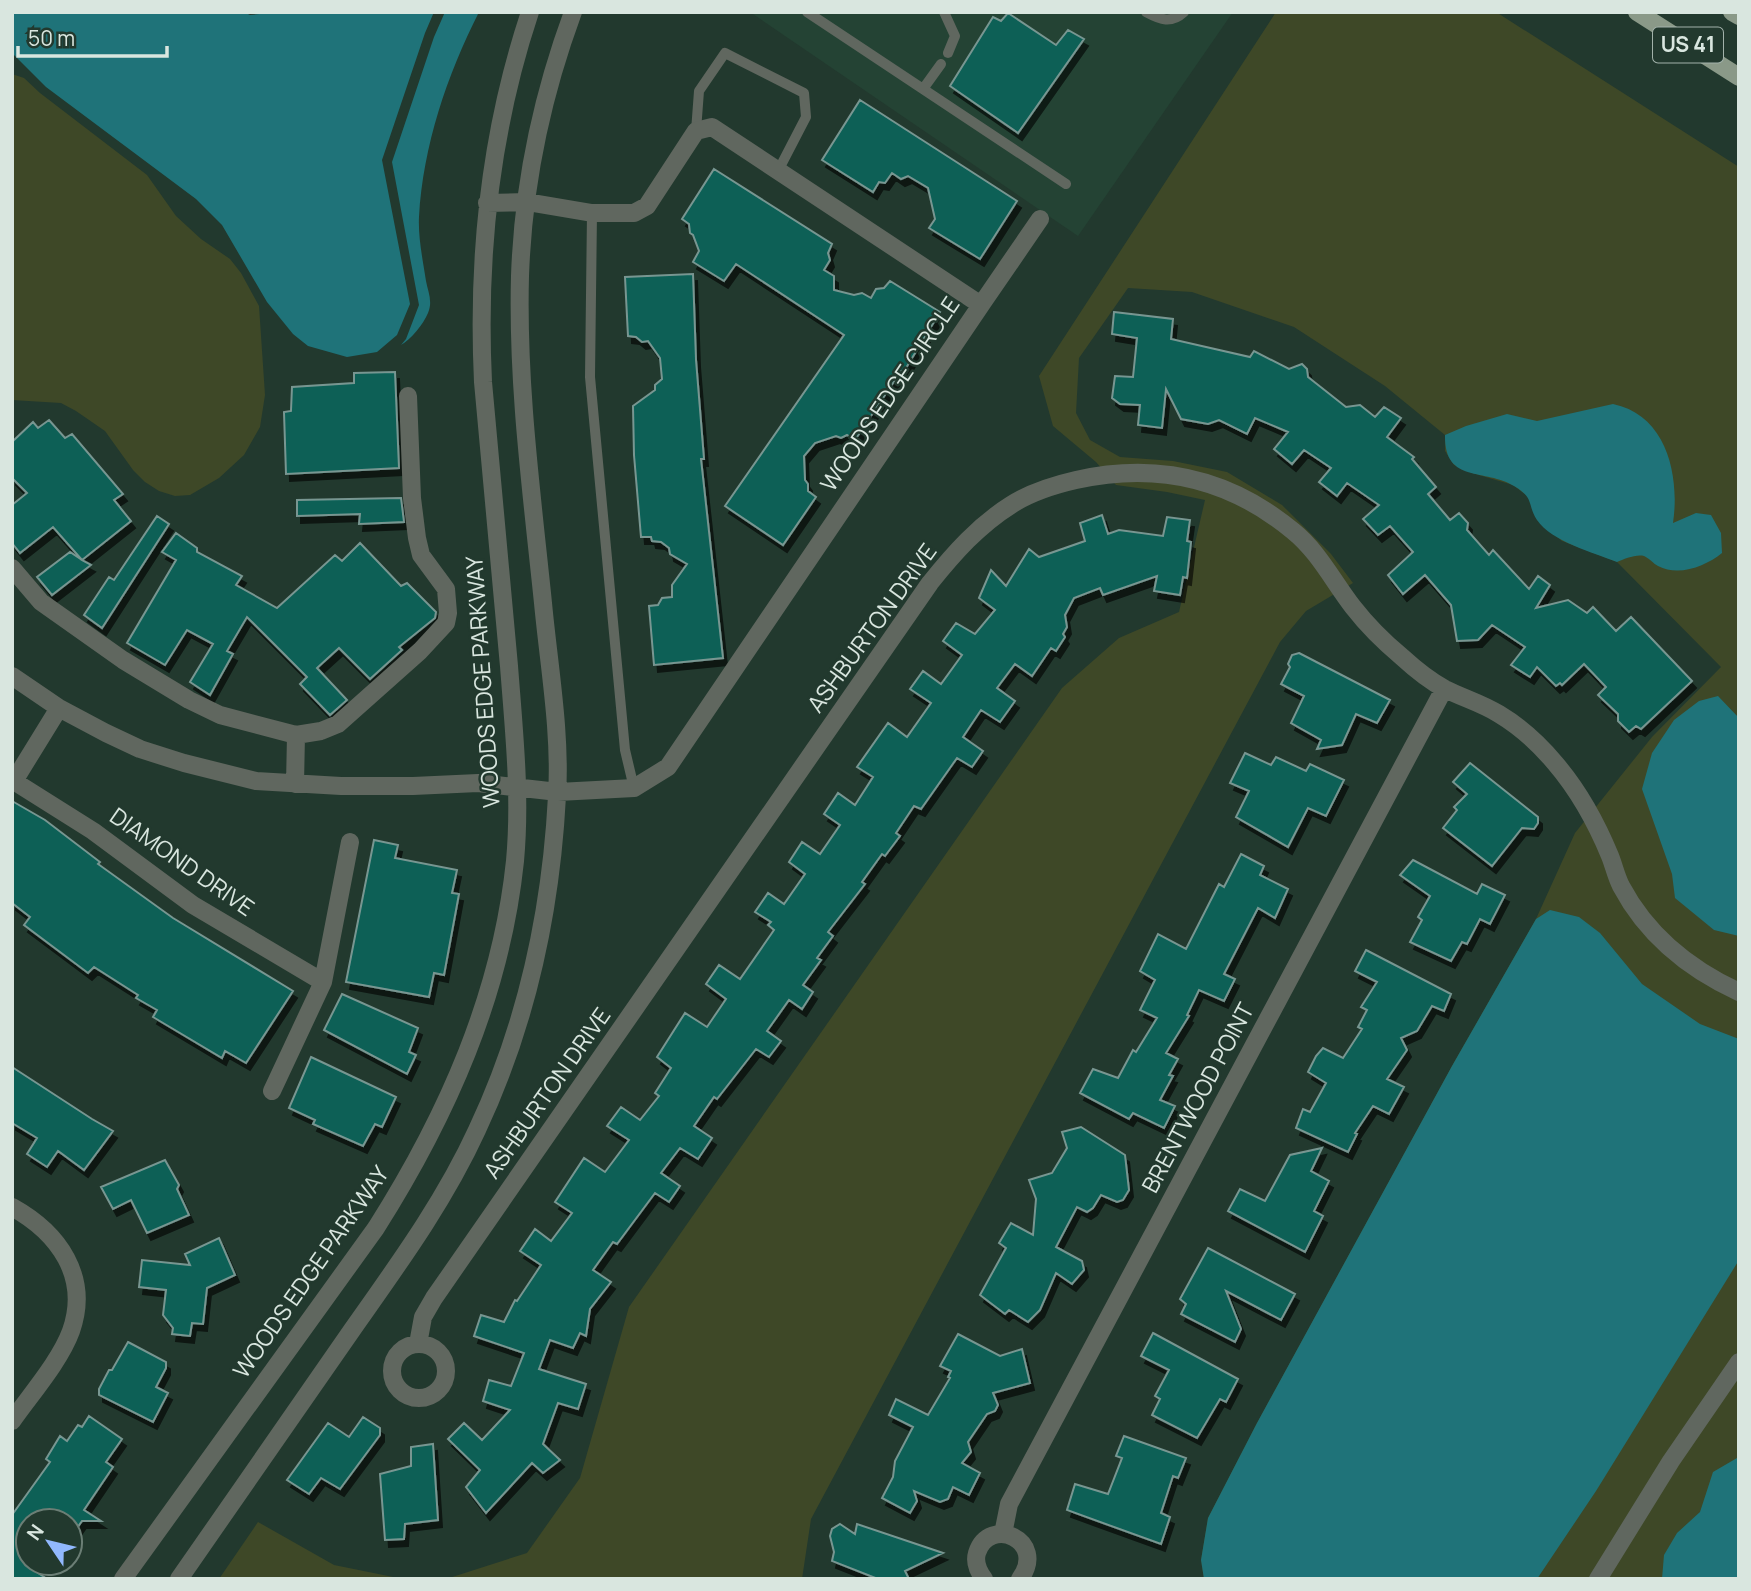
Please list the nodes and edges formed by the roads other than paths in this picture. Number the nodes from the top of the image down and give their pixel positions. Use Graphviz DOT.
graph roads {
  1 [pos="530,12"];
  2 [pos="573,12"];
  3 [pos="807,12"];
  4 [pos="944,12"];
  5 [pos="1146,12"];
  6 [pos="1184,12"];
  7 [pos="1637,12"];
  8 [pos="1732,12"];
  9 [pos="1739,16"];
  10 [pos="948,53"];
  11 [pos="941,64"];
  12 [pos="1739,77"];
  13 [pos="923,89"];
  14 [pos="696,131"];
  15 [pos="778,170"];
  16 [pos="1066,184"];
  17 [pos="527,202"];
  18 [pos="487,203"];
  19 [pos="592,213"];
  20 [pos="1040,219"];
  21 [pos="981,304"];
  22 [pos="408,396"];
  23 [pos="12,568"];
  24 [pos="12,676"];
  25 [pos="1444,689"];
  26 [pos="59,708"];
  27 [pos="296,735"];
  28 [pos="13,781"];
  29 [pos="295,784"];
  30 [pos="634,788"];
  31 [pos="519,789"];
  32 [pos="558,792"];
  33 [pos="350,842"];
  34 [pos="323,982"];
  35 [pos="1739,992"];
  36 [pos="272,1091"];
  37 [pos="12,1207"];
  38 [pos="418,1344"];
  39 [pos="1739,1362"];
  40 [pos="1732,1388"];
  41 [pos="12,1421"];
  42 [pos="1003,1534"];
  43 [pos="123,1579"];
  44 [pos="178,1579"];
  45 [pos="984,1579"];
  46 [pos="1020,1579"];
  47 [pos="1598,1579"];
  1 -- 18 [label="street, WOODS EDGE PARKWAY"];
  2 -- 17 [label="street"];
  3 -- 13 [label="lane"];
  4 -- 10 [label="lane"];
  5 -- 6 [label="lane"];
  7 -- 12 [label="main road, US 41"];
  8 -- 9 [label="main road, US 41"];
  11 -- 13 [label="lane"];
  13 -- 16 [label="lane"];
  14 -- 15 [label="street, WOODS EDGE CIRCLE"];
  14 -- 15 [label="lane"];
  14 -- 19 [label="street"];
  15 -- 21 [label="street, WOODS EDGE CIRCLE"];
  17 -- 18 [label="street"];
  17 -- 19 [label="street"];
  17 -- 32 [label="street"];
  18 -- 31 [label="street, WOODS EDGE PARKWAY"];
  19 -- 30 [label="lane"];
  20 -- 21 [label="street"];
  21 -- 30 [label="street, WOODS EDGE CIRCLE"];
  22 -- 27 [label="street"];
  23 -- 27 [label="street"];
  24 -- 26 [label="street, WOODS EDGE CIRCLE"];
  25 -- 35 [label="street, ASHBURTON DRIVE"];
  25 -- 38 [label="street, ASHBURTON DRIVE"];
  25 -- 42 [label="street, BRENTWOOD POINT"];
  26 -- 28 [label="street, DIAMOND DRIVE"];
  26 -- 29 [label="street, WOODS EDGE CIRCLE"];
  27 -- 29 [label="street"];
  28 -- 34 [label="street, DIAMOND DRIVE"];
  29 -- 31 [label="street, WOODS EDGE CIRCLE"];
  30 -- 32 [label="street, WOODS EDGE CIRCLE"];
  31 -- 32 [label="street, WOODS EDGE CIRCLE"];
  31 -- 43 [label="street, WOODS EDGE PARKWAY"];
  32 -- 44 [label="street"];
  33 -- 34 [label="street"];
  34 -- 36 [label="street"];
  37 -- 41 [label="street"];
  39 -- 40 [label="street"];
  40 -- 47 [label="street"];
  42 -- 45 [label="street"];
  42 -- 46 [label="street"];
}
